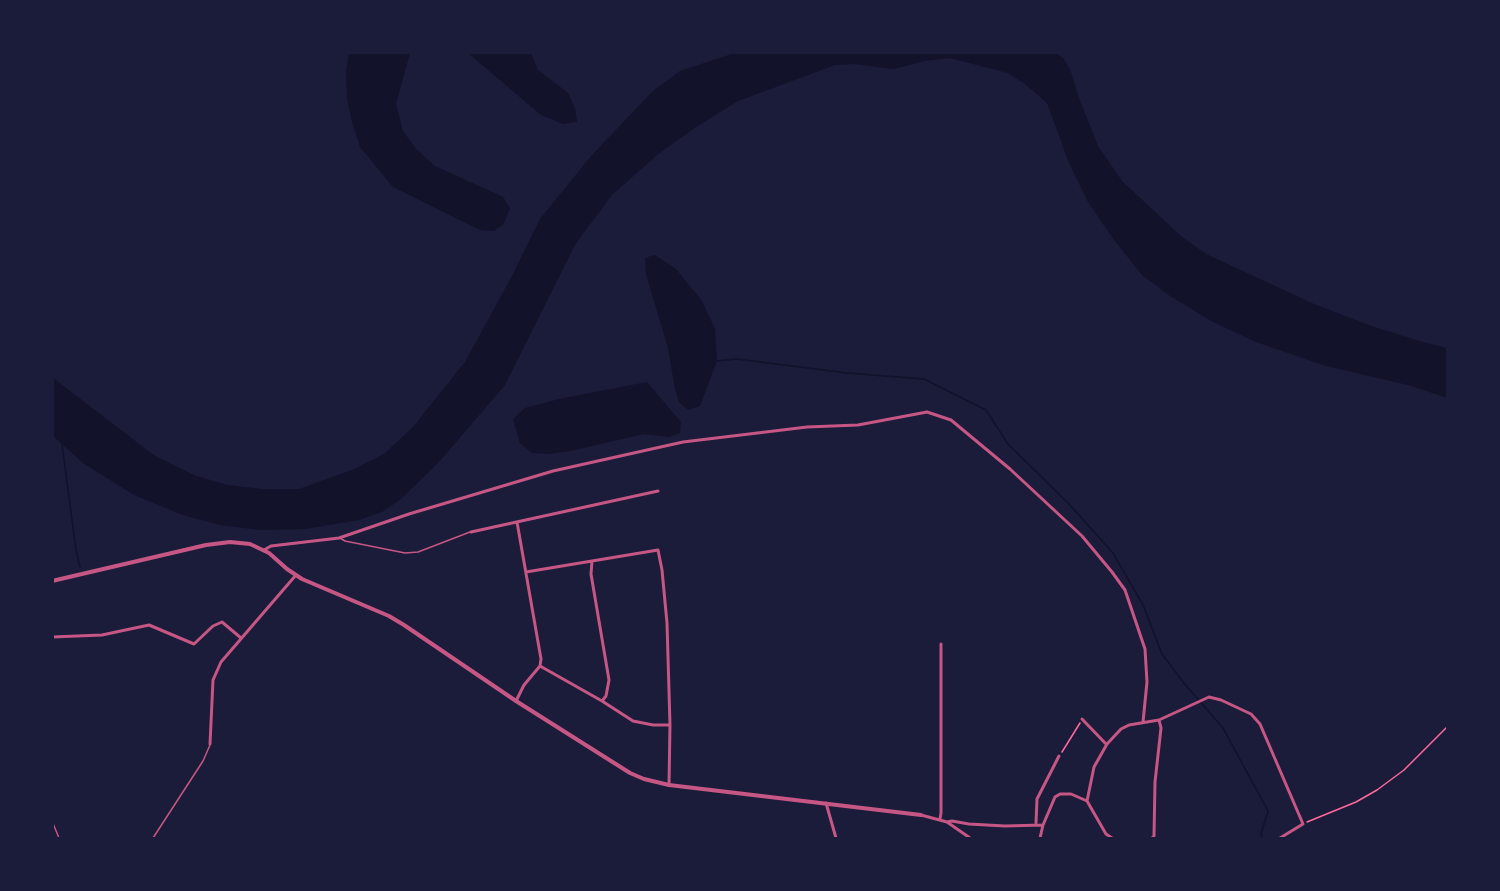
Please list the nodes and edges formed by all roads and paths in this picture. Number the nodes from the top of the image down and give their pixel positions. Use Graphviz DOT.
graph roads {
  1 [pos="658,491"];
  2 [pos="517,522"];
  3 [pos="471,532"];
  4 [pos="339,538"];
  5 [pos="264,550"];
  6 [pos="592,561"];
  7 [pos="526,572"];
  8 [pos="296,575"];
  9 [pos="52,581"];
  10 [pos="52,637"];
  11 [pos="241,638"];
  12 [pos="941,644"];
  13 [pos="540,666"];
  14 [pos="516,701"];
  15 [pos="602,701"];
  16 [pos="1082,719"];
  17 [pos="1159,720"];
  18 [pos="1143,722"];
  19 [pos="670,725"];
  20 [pos="1448,726"];
  21 [pos="210,744"];
  22 [pos="1107,744"];
  23 [pos="1059,756"];
  24 [pos="669,784"];
  25 [pos="1088,801"];
  26 [pos="826,803"];
  27 [pos="921,815"];
  28 [pos="937,818"];
  29 [pos="52,821"];
  30 [pos="947,822"];
  31 [pos="1036,824"];
  32 [pos="1304,824"];
  33 [pos="1043,825"];
  34 [pos="59,838"];
  35 [pos="153,838"];
  36 [pos="836,838"];
  37 [pos="970,838"];
  38 [pos="1040,838"];
  39 [pos="1112,838"];
  40 [pos="1152,838"];
  41 [pos="1280,838"];
  1 -- 2 [label="street"];
  2 -- 3 [label="street"];
  2 -- 7 [label="street"];
  3 -- 4 [label="lane"];
  4 -- 5 [label="street"];
  4 -- 18 [label="street"];
  5 -- 8 [label="street"];
  5 -- 9 [label="street"];
  6 -- 7 [label="street"];
  6 -- 15 [label="street"];
  6 -- 19 [label="street"];
  7 -- 13 [label="street"];
  8 -- 11 [label="street"];
  8 -- 14 [label="street"];
  10 -- 11 [label="street"];
  11 -- 21 [label="street"];
  12 -- 28 [label="street"];
  13 -- 14 [label="street"];
  13 -- 15 [label="street"];
  14 -- 24 [label="street"];
  15 -- 19 [label="street"];
  16 -- 22 [label="street"];
  16 -- 23 [label="path"];
  17 -- 18 [label="street"];
  17 -- 32 [label="street"];
  17 -- 40 [label="street"];
  18 -- 22 [label="street"];
  19 -- 24 [label="street"];
  20 -- 32 [label="path"];
  21 -- 35 [label="lane"];
  22 -- 25 [label="street"];
  23 -- 31 [label="street"];
  24 -- 26 [label="street"];
  25 -- 33 [label="street"];
  25 -- 39 [label="street"];
  26 -- 27 [label="street"];
  26 -- 36 [label="street"];
  27 -- 28 [label="street"];
  28 -- 30 [label="street"];
  29 -- 34 [label="lane"];
  30 -- 31 [label="street"];
  30 -- 37 [label="street"];
  31 -- 33 [label="street"];
  32 -- 41 [label="street"];
  33 -- 38 [label="street"];
}
